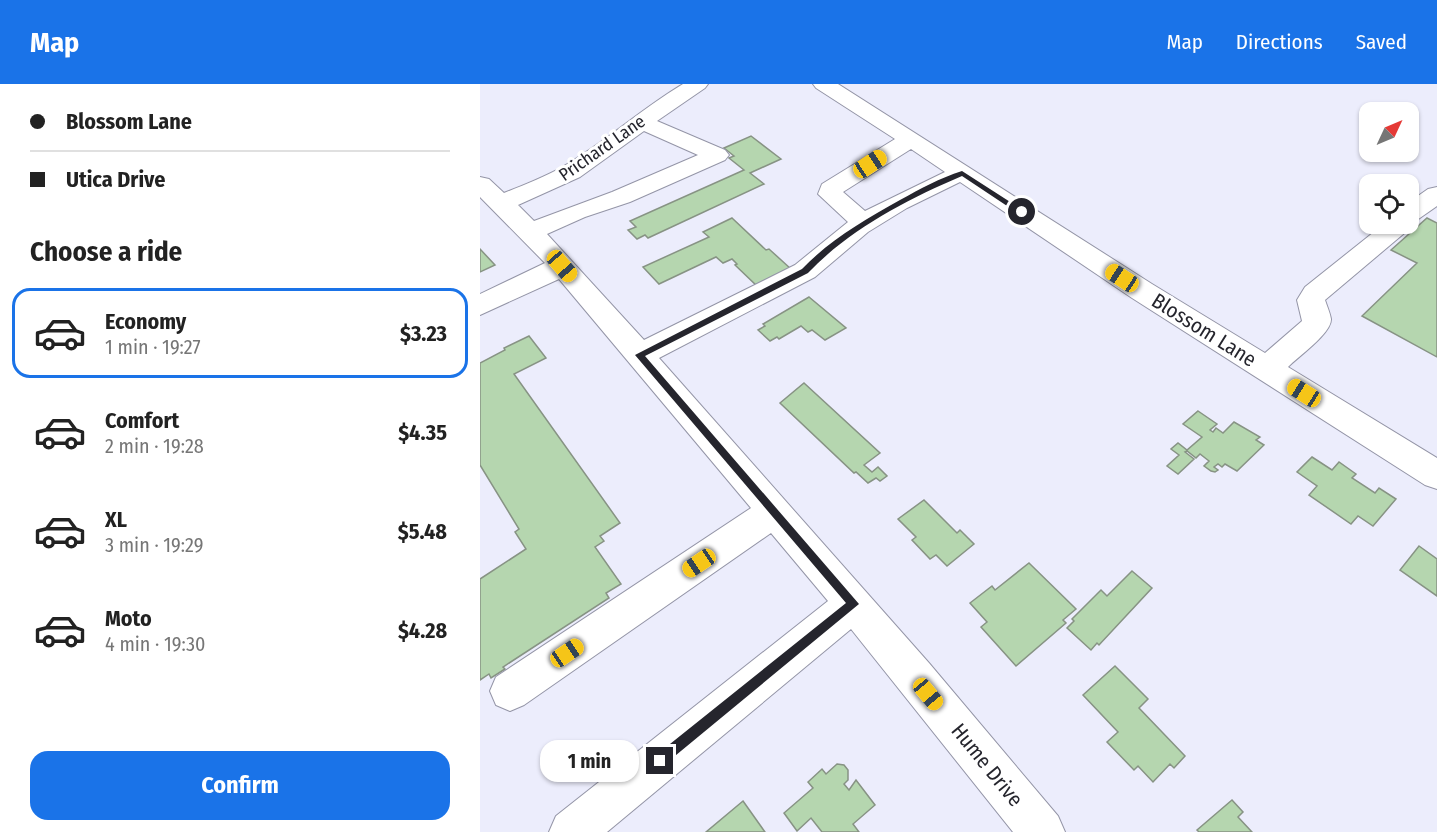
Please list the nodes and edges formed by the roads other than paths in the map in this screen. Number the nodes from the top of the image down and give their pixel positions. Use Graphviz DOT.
graph roads {
  1 [pos="698,84"];
  2 [pos="823,84"];
  3 [pos="638,123"];
  4 [pos="911,139"];
  5 [pos="962,173"];
  6 [pos="491,194"];
  7 [pos="1437,194"];
  8 [pos="1419,207"];
  9 [pos="864,223"];
  10 [pos="530,232"];
  11 [pos="1387,234"];
  12 [pos="562,266"];
  13 [pos="480,305"];
  14 [pos="639,355"];
  15 [pos="1266,369"];
  16 [pos="1437,475"];
  17 [pos="775,512"];
  18 [pos="853,604"];
  19 [pos="510,691"];
  20 [pos="572,832"];
  21 [pos="1042,832"];
  1 -- 3 [label="street, Prichard Lane"];
  2 -- 4 [label="street, Blossom Lane"];
  3 -- 6 [label="street, Prichard Lane"];
  3 -- 10 [label="street"];
  4 -- 5 [label="street, Blossom Lane"];
  4 -- 9 [label="street"];
  5 -- 9 [label="street"];
  5 -- 15 [label="street, Blossom Lane"];
  6 -- 10 [label="street, Hume Drive"];
  7 -- 8 [label="street"];
  9 -- 14 [label="street"];
  10 -- 12 [label="street, Hume Drive"];
  11 -- 15 [label="street"];
  12 -- 13 [label="street"];
  12 -- 14 [label="street, Hume Drive"];
  14 -- 17 [label="street, Hume Drive"];
  15 -- 16 [label="street, Blossom Lane"];
  17 -- 18 [label="street, Hume Drive"];
  17 -- 19 [label="street"];
  18 -- 20 [label="street"];
  18 -- 21 [label="street, Hume Drive"];
}
